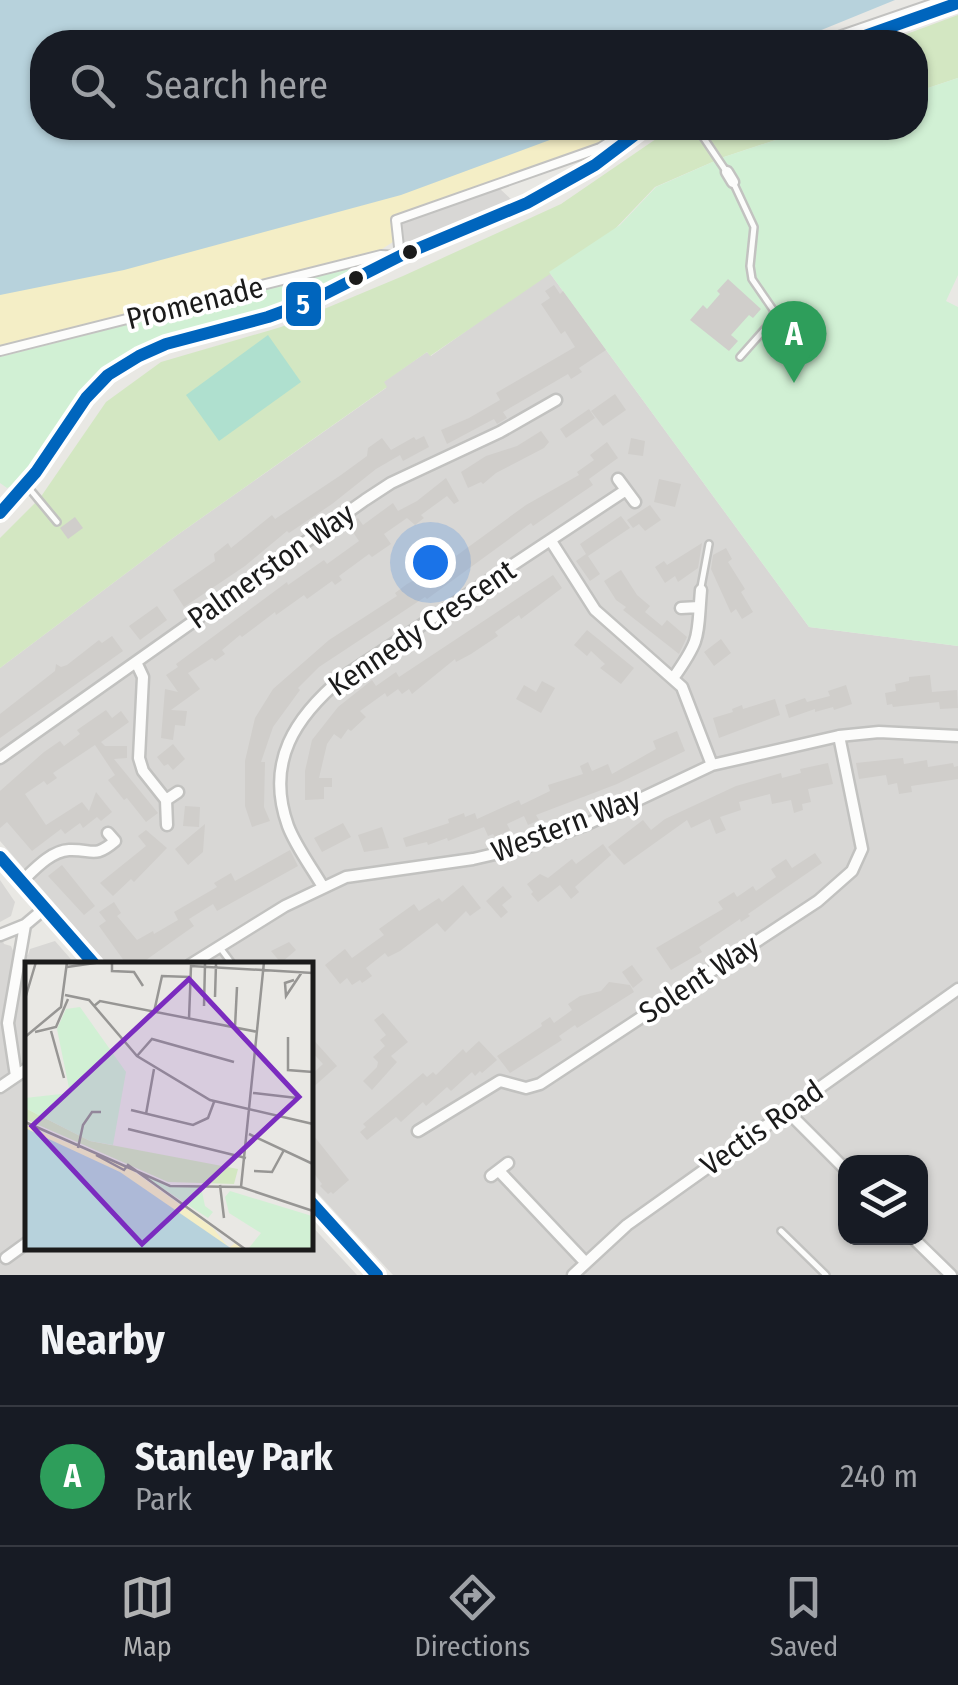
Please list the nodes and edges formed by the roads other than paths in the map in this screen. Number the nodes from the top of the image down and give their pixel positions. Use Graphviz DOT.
graph roads {
  1 [pos="944,0"];
  2 [pos="958,3"];
  3 [pos="856,30"];
  4 [pos="882,30"];
  5 [pos="613,140"];
  6 [pos="627,140"];
  7 [pos="705,140"];
  8 [pos="400,256"];
  9 [pos="0,351"];
  10 [pos="740,357"];
  11 [pos="556,400"];
  12 [pos="618,479"];
  13 [pos="26,484"];
  14 [pos="626,490"];
  15 [pos="635,502"];
  16 [pos="0,513"];
  17 [pos="56,522"];
  18 [pos="551,541"];
  19 [pos="709,544"];
  20 [pos="700,590"];
  21 [pos="699,607"];
  22 [pos="681,608"];
  23 [pos="136,662"];
  24 [pos="674,677"];
  25 [pos="839,736"];
  26 [pos="958,736"];
  27 [pos="0,758"];
  28 [pos="712,764"];
  29 [pos="178,792"];
  30 [pos="166,800"];
  31 [pos="166,825"];
  32 [pos="108,833"];
  33 [pos="0,857"];
  34 [pos="20,882"];
  35 [pos="323,887"];
  36 [pos="44,908"];
  37 [pos="25,925"];
  38 [pos="0,935"];
  39 [pos="219,947"];
  40 [pos="92,962"];
  41 [pos="195,962"];
  42 [pos="231,962"];
  43 [pos="958,989"];
  44 [pos="25,1070"];
  45 [pos="16,1076"];
  46 [pos="0,1087"];
  47 [pos="787,1111"];
  48 [pos="418,1131"];
  49 [pos="838,1162"];
  50 [pos="500,1170"];
  51 [pos="312,1203"];
  52 [pos="780,1231"];
  53 [pos="25,1244"];
  54 [pos="920,1245"];
  55 [pos="6,1258"];
  56 [pos="585,1262"];
  57 [pos="377,1275"];
  58 [pos="573,1275"];
  59 [pos="826,1275"];
  60 [pos="951,1275"];
  1 -- 3 [label="street"];
  2 -- 4 [label="street"];
  5 -- 8 [label="street"];
  6 -- 8 [label="street"];
  7 -- 10 [label="lane"];
  8 -- 9 [label="street, Promenade"];
  8 -- 13 [label="street"];
  11 -- 23 [label="street, Palmerston Way"];
  12 -- 14 [label="street"];
  13 -- 16 [label="street"];
  13 -- 17 [label="lane"];
  14 -- 15 [label="street"];
  14 -- 18 [label="street, Kennedy Crescent"];
  18 -- 24 [label="street"];
  18 -- 35 [label="street, Kennedy Crescent"];
  19 -- 20 [label="lane"];
  20 -- 21 [label="street"];
  21 -- 22 [label="street"];
  21 -- 24 [label="street"];
  23 -- 27 [label="street, Palmerston Way"];
  23 -- 30 [label="street"];
  24 -- 28 [label="street"];
  25 -- 26 [label="street, Western Way"];
  25 -- 28 [label="street, Western Way"];
  25 -- 48 [label="street, Solent Way"];
  28 -- 35 [label="street, Western Way"];
  29 -- 30 [label="street"];
  30 -- 31 [label="street"];
  32 -- 34 [label="street"];
  33 -- 34 [label="street"];
  34 -- 36 [label="street"];
  35 -- 39 [label="street, Western Way"];
  36 -- 37 [label="street"];
  36 -- 40 [label="street"];
  37 -- 38 [label="street"];
  37 -- 45 [label="street"];
  39 -- 41 [label="street, Western Way"];
  39 -- 42 [label="lane"];
  43 -- 47 [label="street, Vectis Road"];
  44 -- 45 [label="street"];
  45 -- 46 [label="street"];
  47 -- 49 [label="street"];
  47 -- 56 [label="street, Vectis Road"];
  50 -- 56 [label="street"];
  51 -- 57 [label="street"];
  52 -- 59 [label="lane"];
  53 -- 55 [label="street"];
  54 -- 60 [label="street"];
  56 -- 58 [label="street, Vectis Road"];
}
